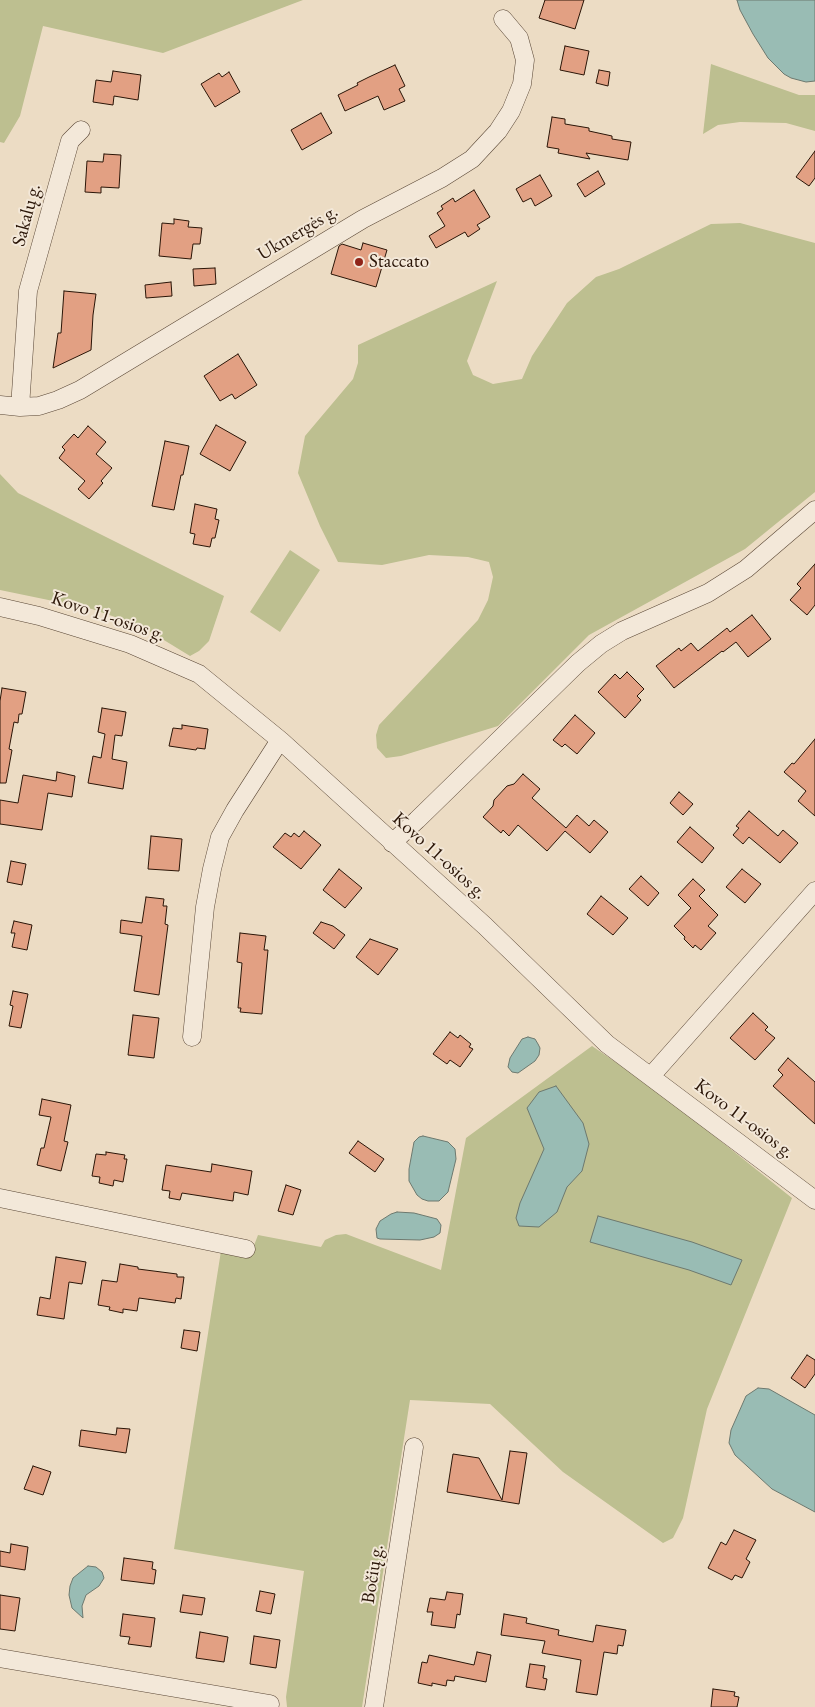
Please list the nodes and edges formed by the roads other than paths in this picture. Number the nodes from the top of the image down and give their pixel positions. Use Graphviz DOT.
graph roads {
  1 [pos="503,19"];
  2 [pos="81,130"];
  3 [pos="0,405"];
  4 [pos="20,407"];
  5 [pos="815,510"];
  6 [pos="0,607"];
  7 [pos="280,740"];
  8 [pos="392,843"];
  9 [pos="815,891"];
  10 [pos="192,1037"];
  11 [pos="651,1076"];
  12 [pos="0,1198"];
  13 [pos="815,1200"];
  14 [pos="246,1250"];
  15 [pos="414,1447"];
  16 [pos="0,1658"];
  17 [pos="270,1704"];
  18 [pos="374,1707"];
  1 -- 4 [label="street, Ukmergės g."];
  2 -- 4 [label="street, Sakalų g."];
  3 -- 4 [label="street, Ukmergės g."];
  5 -- 8 [label="street"];
  6 -- 7 [label="street, Kovo 11-osios g."];
  7 -- 8 [label="street, Kovo 11-osios g."];
  7 -- 10 [label="street"];
  8 -- 11 [label="street, Kovo 11-osios g."];
  9 -- 11 [label="street"];
  11 -- 13 [label="street, Kovo 11-osios g."];
  12 -- 14 [label="street"];
  15 -- 18 [label="street, Bočių g."];
  16 -- 17 [label="street"];
}
